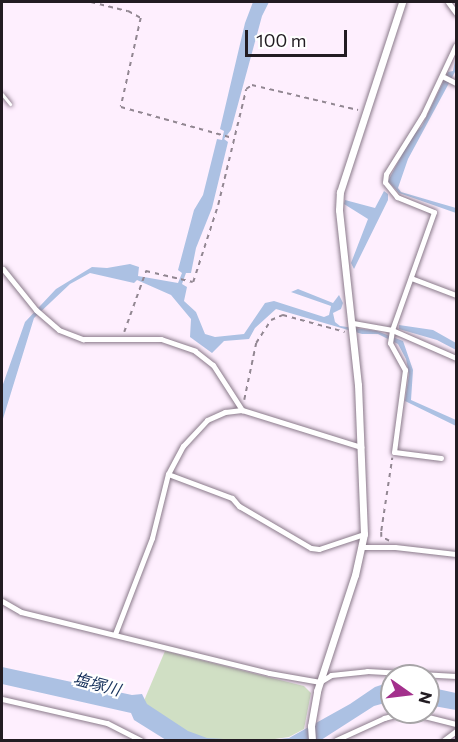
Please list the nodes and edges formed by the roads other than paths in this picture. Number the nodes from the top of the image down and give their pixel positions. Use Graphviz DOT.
graph roads {
  1 [pos="402,2"];
  2 [pos="448,2"];
  3 [pos="456,13"];
  4 [pos="456,45"];
  5 [pos="442,76"];
  6 [pos="456,83"];
  7 [pos="2,94"];
  8 [pos="10,104"];
  9 [pos="3,269"];
  10 [pos="411,278"];
  11 [pos="456,295"];
  12 [pos="353,323"];
  13 [pos="392,330"];
  14 [pos="456,358"];
  15 [pos="242,410"];
  16 [pos="361,447"];
  17 [pos="441,458"];
  18 [pos="168,474"];
  19 [pos="364,534"];
  20 [pos="362,547"];
  21 [pos="456,554"];
  22 [pos="2,600"];
  23 [pos="115,634"];
  24 [pos="456,676"];
  25 [pos="320,682"];
  26 [pos="2,699"];
  27 [pos="456,724"];
  28 [pos="456,732"];
  29 [pos="141,741"];
  30 [pos="312,741"];
  31 [pos="336,741"];
  32 [pos="444,741"];
  1 -- 12 [label="street"];
  2 -- 3 [label="street"];
  4 -- 5 [label="street"];
  5 -- 6 [label="street"];
  5 -- 10 [label="street"];
  7 -- 8 [label="lane"];
  9 -- 15 [label="street"];
  10 -- 11 [label="street"];
  10 -- 13 [label="street"];
  12 -- 13 [label="street"];
  12 -- 16 [label="street"];
  13 -- 14 [label="street"];
  13 -- 17 [label="street"];
  15 -- 16 [label="street"];
  15 -- 18 [label="street"];
  16 -- 19 [label="street"];
  18 -- 19 [label="street"];
  18 -- 23 [label="street"];
  19 -- 20 [label="street"];
  20 -- 21 [label="street"];
  20 -- 25 [label="street"];
  22 -- 23 [label="street"];
  23 -- 25 [label="street"];
  24 -- 25 [label="street"];
  25 -- 30 [label="street"];
  26 -- 29 [label="street"];
  27 -- 31 [label="street"];
  28 -- 32 [label="street"];
}
